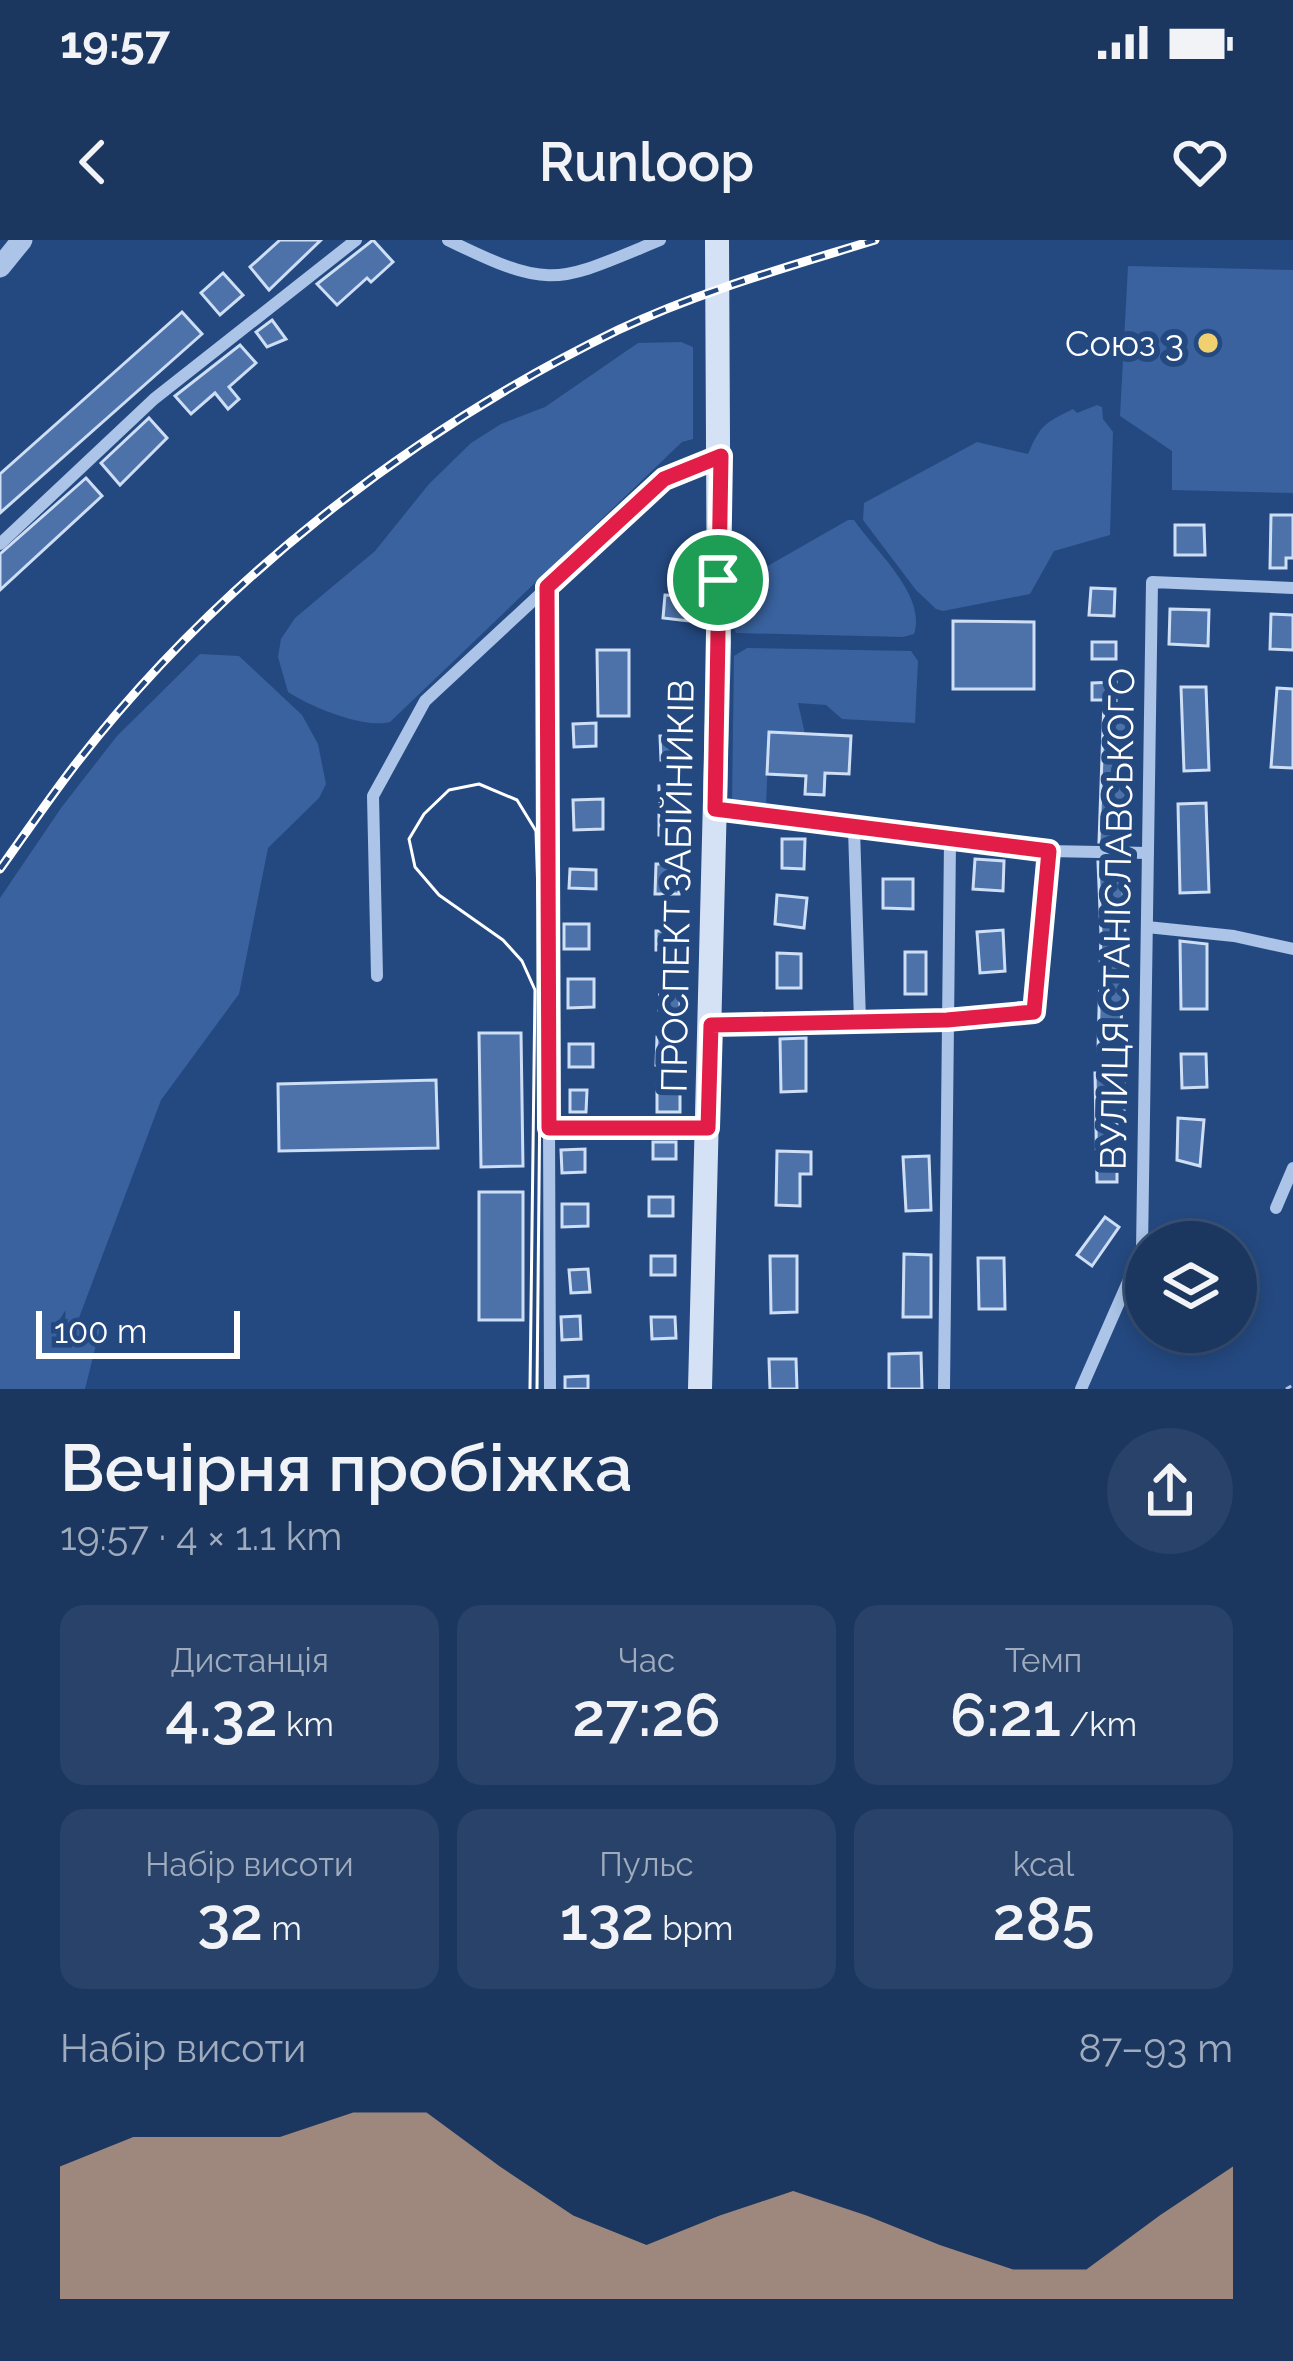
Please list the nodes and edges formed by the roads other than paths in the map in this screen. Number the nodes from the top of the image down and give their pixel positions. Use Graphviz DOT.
graph roads {
  1 [pos="22,240"];
  2 [pos="356,240"];
  3 [pos="448,240"];
  4 [pos="660,240"];
  5 [pos="717,240"];
  6 [pos="0,266"];
  7 [pos="721,456"];
  8 [pos="0,544"];
  9 [pos="547,587"];
  10 [pos="1293,589"];
  11 [pos="715,809"];
  12 [pos="854,829"];
  13 [pos="950,841"];
  14 [pos="1049,851"];
  15 [pos="1148,853"];
  16 [pos="1147,927"];
  17 [pos="1293,949"];
  18 [pos="377,976"];
  19 [pos="947,1020"];
  20 [pos="860,1021"];
  21 [pos="711,1025"];
  22 [pos="549,1128"];
  23 [pos="708,1128"];
  24 [pos="1293,1168"];
  25 [pos="1276,1208"];
  26 [pos="550,1389"];
  27 [pos="700,1389"];
  28 [pos="944,1389"];
  29 [pos="1081,1389"];
  1 -- 6 [label="street"];
  2 -- 8 [label="street"];
  3 -- 4 [label="street"];
  5 -- 7 [label="main road, ПРОСПЕКТ ЗАБІЙНИКІВ"];
  7 -- 9 [label="street"];
  7 -- 11 [label="main road, ПРОСПЕКТ ЗАБІЙНИКІВ"];
  9 -- 18 [label="street"];
  9 -- 22 [label="street"];
  10 -- 15 [label="street, ВУЛИЦЯ СТАНІСЛАВСЬКОГО"];
  11 -- 12 [label="street"];
  11 -- 21 [label="main road, ПРОСПЕКТ ЗАБІЙНИКІВ"];
  12 -- 13 [label="street"];
  12 -- 20 [label="street"];
  13 -- 14 [label="street"];
  13 -- 19 [label="street"];
  14 -- 15 [label="street"];
  14 -- 19 [label="street"];
  15 -- 16 [label="street, ВУЛИЦЯ СТАНІСЛАВСЬКОГО"];
  16 -- 17 [label="street"];
  16 -- 29 [label="street, ВУЛИЦЯ СТАНІСЛАВСЬКОГО"];
  19 -- 20 [label="street"];
  19 -- 28 [label="street"];
  20 -- 21 [label="street"];
  21 -- 23 [label="main road, ПРОСПЕКТ ЗАБІЙНИКІВ"];
  22 -- 23 [label="street"];
  22 -- 26 [label="street"];
  23 -- 27 [label="main road, ПРОСПЕКТ ЗАБІЙНИКІВ"];
  24 -- 25 [label="street"];
}
